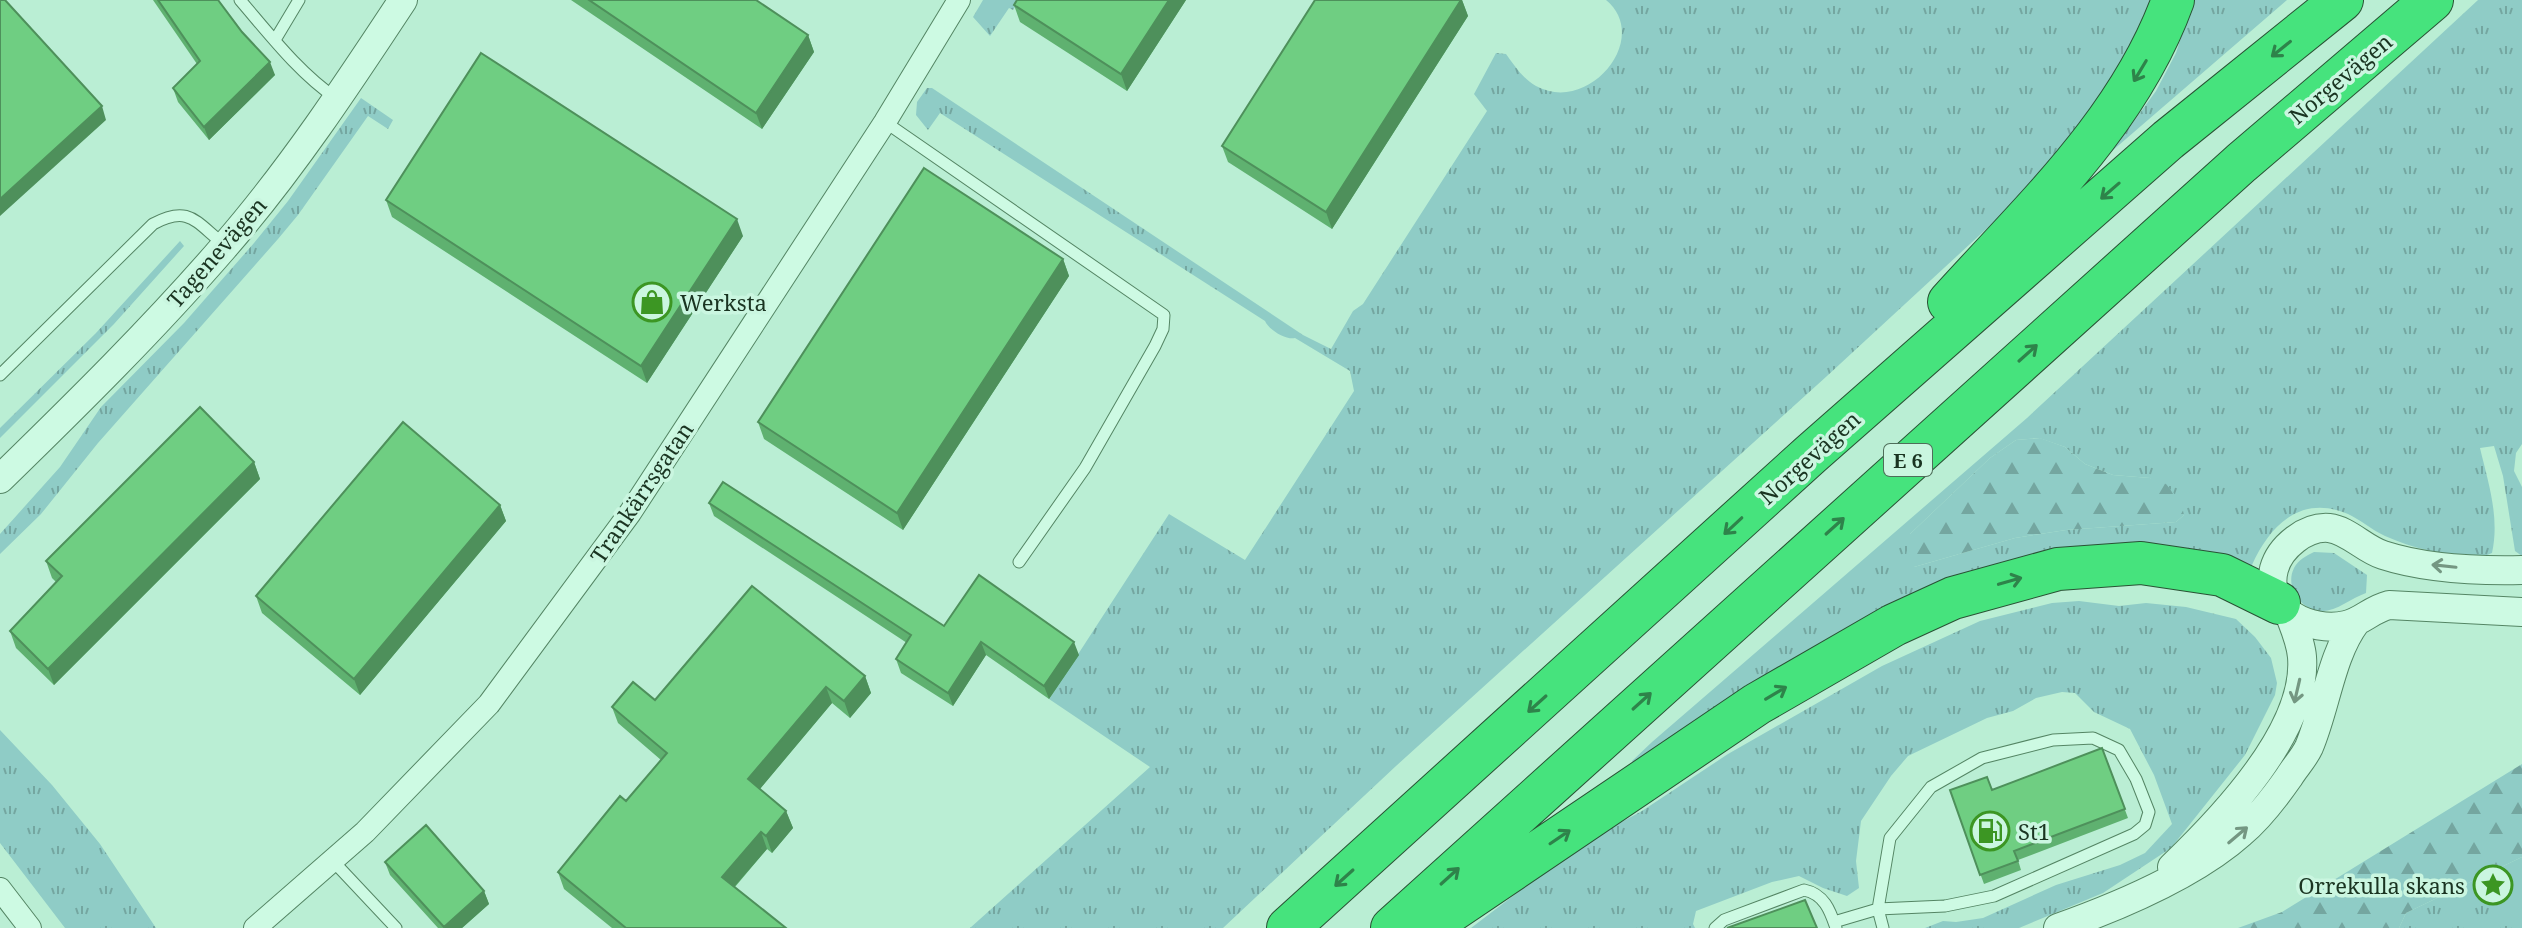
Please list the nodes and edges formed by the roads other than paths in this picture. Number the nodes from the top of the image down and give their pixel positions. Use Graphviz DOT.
graph roads {
  1 [pos="240,0"];
  2 [pos="299,0"];
  3 [pos="403,0"];
  4 [pos="959,0"];
  5 [pos="2173,0"];
  6 [pos="2342,0"];
  7 [pos="2432,0"];
  8 [pos="275,40"];
  9 [pos="338,99"];
  10 [pos="885,122"];
  11 [pos="225,245"];
  12 [pos="0,375"];
  13 [pos="1811,454"];
  14 [pos="0,479"];
  15 [pos="1019,562"];
  16 [pos="2522,570"];
  17 [pos="2284,609"];
  18 [pos="2522,612"];
  19 [pos="2356,622"];
  20 [pos="333,861"];
  21 [pos="0,889"];
  22 [pos="2148,890"];
  23 [pos="1878,909"];
  24 [pos="1835,925"];
  25 [pos="30,928"];
  26 [pos="255,928"];
  27 [pos="396,928"];
  28 [pos="1288,928"];
  29 [pos="1392,928"];
  30 [pos="1426,928"];
  31 [pos="1715,928"];
  32 [pos="1883,928"];
  33 [pos="2058,928"];
  1 -- 8 [label="lane"];
  2 -- 8 [label="lane"];
  3 -- 9 [label="street, Tagenevägen"];
  4 -- 10 [label="street, Trankärrsgatan"];
  5 -- 13 [label="highway, one-way"];
  6 -- 13 [label="highway, Norgevägen, one-way"];
  29 -- 7 [label="highway, Norgevägen / E 6, one-way"];
  8 -- 9 [label="lane"];
  9 -- 11 [label="street, Tagenevägen"];
  10 -- 15 [label="lane"];
  10 -- 20 [label="street, Trankärrsgatan"];
  11 -- 12 [label="lane"];
  11 -- 14 [label="street, Tagenevägen"];
  13 -- 28 [label="highway, Norgevägen, one-way"];
  16 -- 17 [label="street, one-way"];
  17 -- 19 [label="street"];
  17 -- 22 [label="street, one-way"];
  30 -- 17 [label="highway, one-way"];
  18 -- 19 [label="street"];
  22 -- 19 [label="street, one-way"];
  20 -- 26 [label="street, Trankärrsgatan"];
  20 -- 27 [label="lane"];
  21 -- 25 [label="street"];
  22 -- 33 [label="street"];
  23 -- 23 [label="lane"];
  23 -- 24 [label="lane"];
  23 -- 32 [label="lane"];
  24 -- 31 [label="lane"];
}
